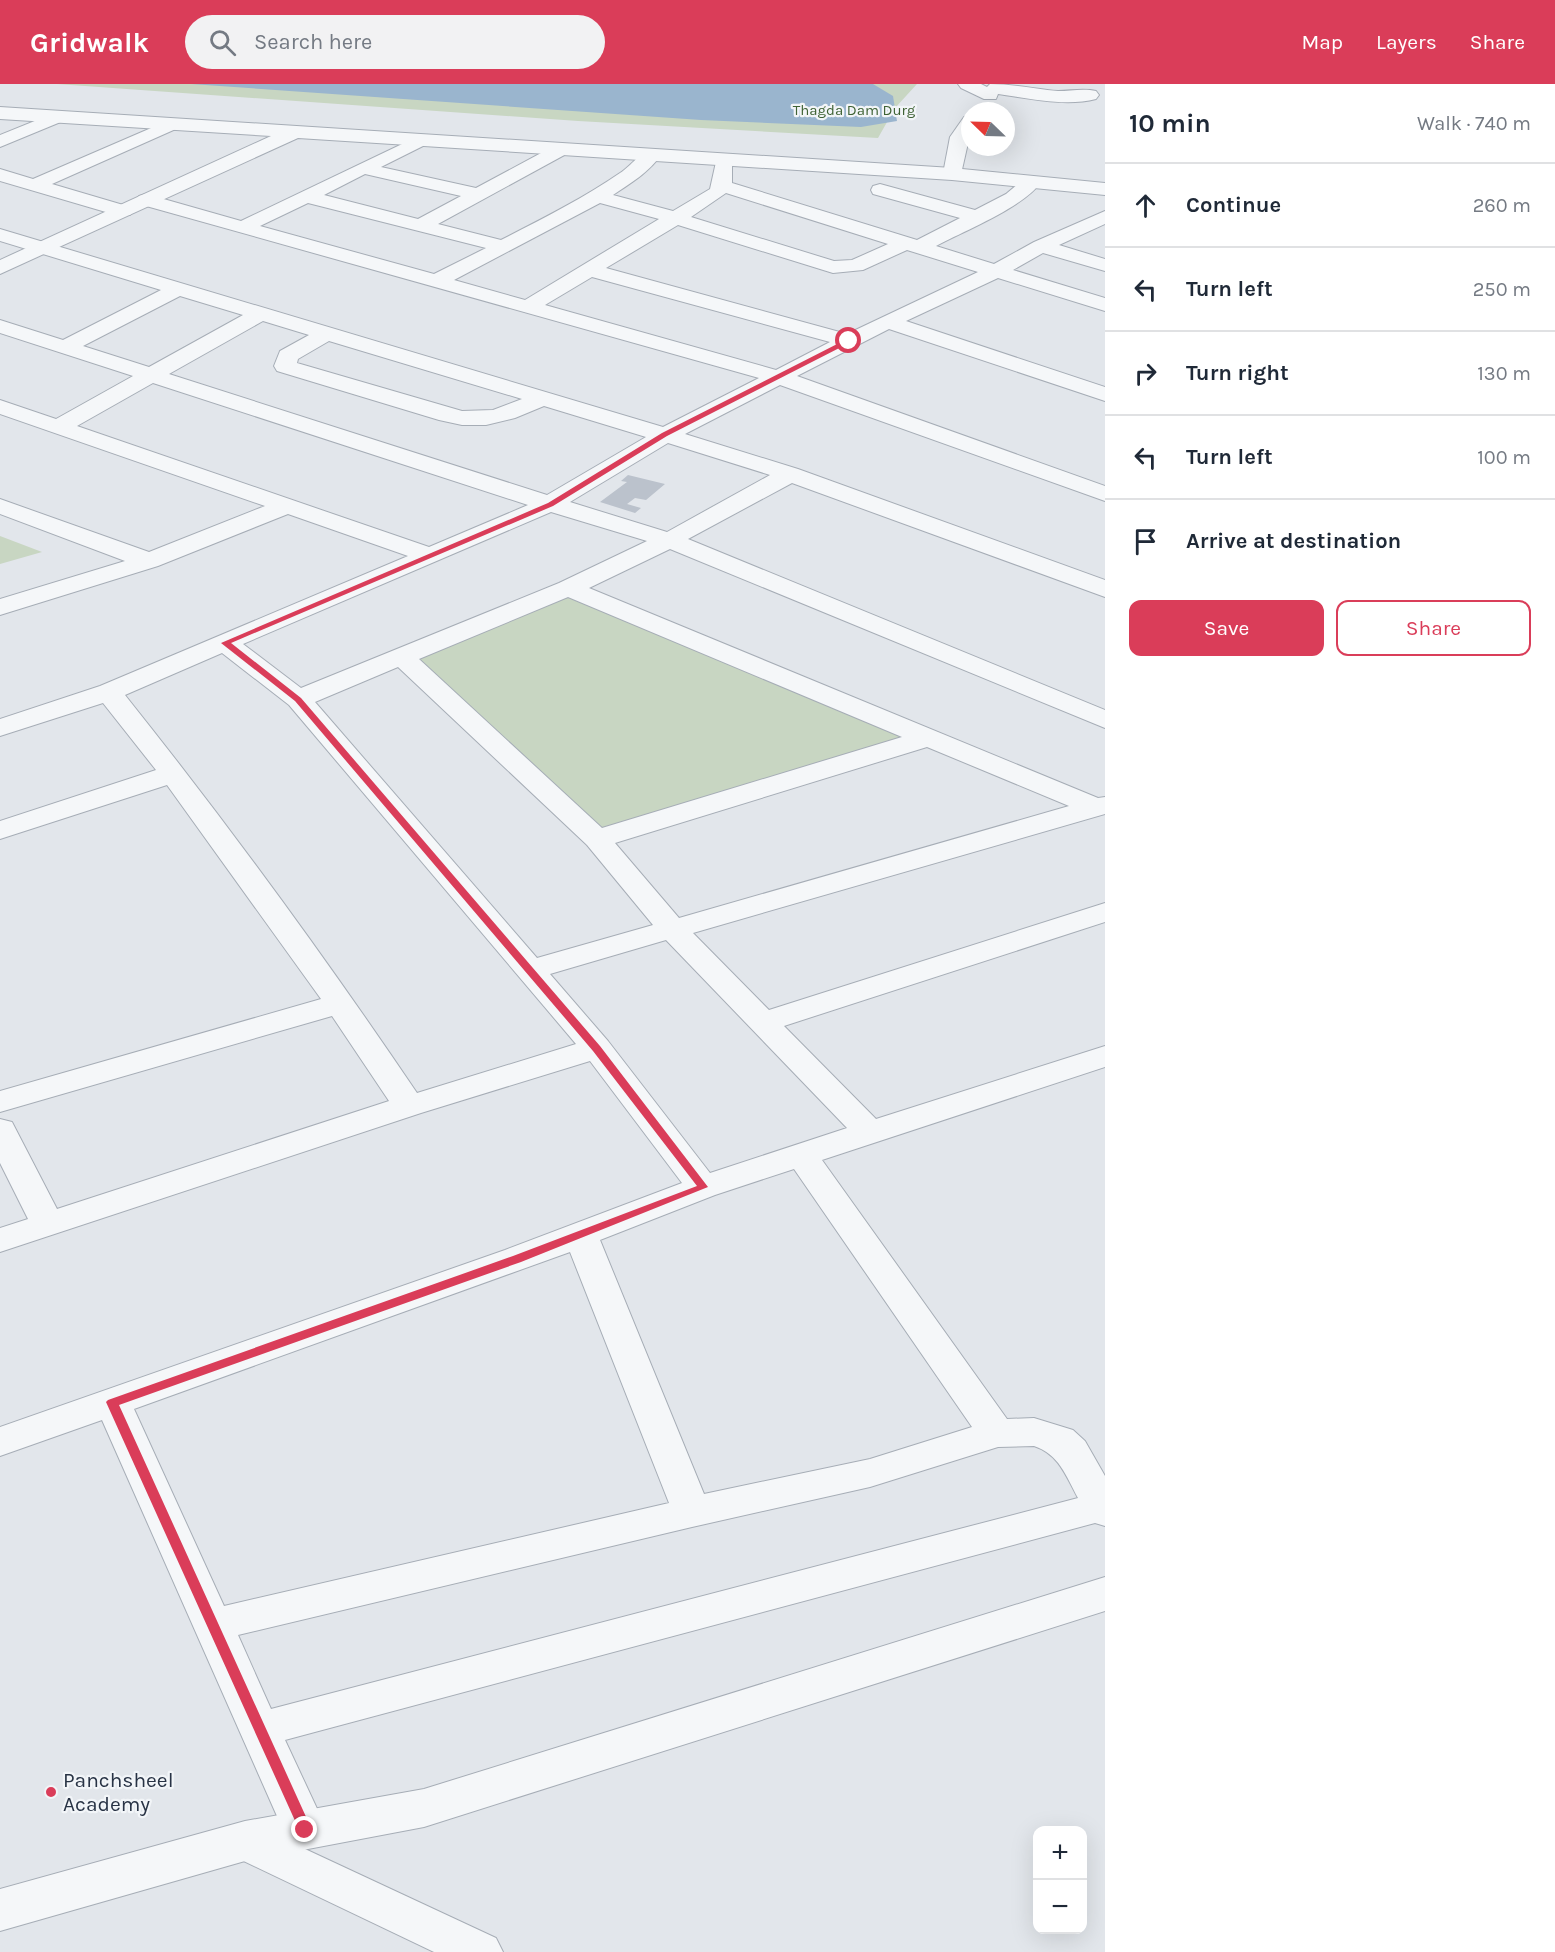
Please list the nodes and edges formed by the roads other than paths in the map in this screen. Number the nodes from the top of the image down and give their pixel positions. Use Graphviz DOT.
graph roads {
  1 [pos="967,84"];
  2 [pos="1061,84"];
  3 [pos="995,89"];
  4 [pos="1033,94"];
  5 [pos="1090,95"];
  6 [pos="985,102"];
  7 [pos="0,113"];
  8 [pos="57,117"];
  9 [pos="172,124"];
  10 [pos="296,132"];
  11 [pos="961,134"];
  12 [pos="421,140"];
  13 [pos="0,142"];
  14 [pos="562,149"];
  15 [pos="652,155"];
  16 [pos="722,160"];
  17 [pos="362,168"];
  18 [pos="952,174"];
  19 [pos="0,175"];
  20 [pos="1032,182"];
  21 [pos="34,184"];
  22 [pos="722,186"];
  23 [pos="1105,189"];
  24 [pos="880,190"];
  25 [pos="478,194"];
  26 [pos="305,196"];
  27 [pos="598,197"];
  28 [pos="146,200"];
  29 [pos="123,211"];
  30 [pos="977,217"];
  31 [pos="676,218"];
  32 [pos="1105,218"];
  33 [pos="421,225"];
  34 [pos="243,227"];
  35 [pos="0,235"];
  36 [pos="912,245"];
  37 [pos="502,246"];
  38 [pos="1041,246"];
  39 [pos="43,248"];
  40 [pos="1105,265"];
  41 [pos="0,268"];
  42 [pos="590,270"];
  43 [pos="998,271"];
  44 [pos="437,281"];
  45 [pos="178,289"];
  46 [pos="1105,305"];
  47 [pos="529,306"];
  48 [pos="261,313"];
  49 [pos="887,322"];
  50 [pos="0,326"];
  51 [pos="327,333"];
  52 [pos="849,341"];
  53 [pos="65,347"];
  54 [pos="153,375"];
  55 [pos="778,377"];
  56 [pos="1105,394"];
  57 [pos="543,398"];
  58 [pos="0,407"];
  59 [pos="58,427"];
  60 [pos="665,435"];
  61 [pos="790,474"];
  62 [pos="1105,494"];
  63 [pos="550,504"];
  64 [pos="0,506"];
  65 [pos="287,506"];
  66 [pos="669,540"];
  67 [pos="429,555"];
  68 [pos="149,561"];
  69 [pos="568,588"];
  70 [pos="1105,589"];
  71 [pos="0,607"];
  72 [pos="225,643"];
  73 [pos="402,657"];
  74 [pos="109,692"];
  75 [pos="298,699"];
  76 [pos="1105,720"];
  77 [pos="0,728"];
  78 [pos="927,738"];
  79 [pos="173,774"];
  80 [pos="1100,806"];
  81 [pos="0,830"];
  82 [pos="597,839"];
  83 [pos="1105,912"];
  84 [pos="672,929"];
  85 [pos="529,970"];
  86 [pos="341,1003"];
  87 [pos="763,1022"];
  88 [pos="597,1048"];
  89 [pos="1105,1056"];
  90 [pos="0,1102"];
  91 [pos="409,1106"];
  92 [pos="0,1130"];
  93 [pos="870,1132"];
  94 [pos="801,1155"];
  95 [pos="703,1187"];
  96 [pos="48,1224"];
  97 [pos="580,1234"];
  98 [pos="0,1240"];
  99 [pos="112,1402"];
  100 [pos="997,1433"];
  101 [pos="0,1442"];
  102 [pos="1104,1508"];
  103 [pos="693,1512"];
  104 [pos="1105,1594"];
  105 [pos="213,1625"];
  106 [pos="260,1729"];
  107 [pos="305,1830"];
  108 [pos="245,1841"];
  109 [pos="0,1910"];
  110 [pos="480,1952"];
  1 -- 3 [label="street"];
  2 -- 4 [label="street"];
  3 -- 4 [label="street"];
  3 -- 6 [label="street"];
  4 -- 5 [label="street"];
  7 -- 8 [label="street"];
  8 -- 9 [label="street"];
  8 -- 13 [label="street"];
  9 -- 10 [label="street"];
  9 -- 21 [label="street"];
  10 -- 12 [label="street"];
  10 -- 28 [label="street"];
  11 -- 18 [label="street"];
  12 -- 14 [label="street"];
  12 -- 17 [label="street"];
  14 -- 15 [label="street"];
  14 -- 25 [label="street"];
  15 -- 16 [label="street"];
  15 -- 27 [label="street"];
  16 -- 18 [label="street"];
  16 -- 22 [label="street"];
  17 -- 25 [label="street"];
  17 -- 26 [label="street"];
  18 -- 20 [label="street"];
  19 -- 21 [label="street"];
  20 -- 23 [label="street"];
  20 -- 30 [label="street"];
  21 -- 29 [label="street"];
  22 -- 31 [label="street"];
  22 -- 36 [label="street"];
  24 -- 30 [label="street"];
  25 -- 33 [label="street"];
  26 -- 33 [label="street"];
  26 -- 34 [label="street"];
  27 -- 31 [label="street"];
  27 -- 37 [label="street"];
  28 -- 29 [label="street"];
  28 -- 34 [label="street"];
  29 -- 39 [label="street"];
  30 -- 36 [label="street"];
  31 -- 36 [label="street"];
  31 -- 42 [label="street"];
  32 -- 38 [label="street"];
  33 -- 37 [label="street"];
  34 -- 44 [label="street"];
  35 -- 39 [label="street"];
  36 -- 43 [label="street"];
  37 -- 44 [label="street"];
  38 -- 40 [label="street"];
  38 -- 43 [label="street"];
  39 -- 41 [label="street"];
  39 -- 45 [label="street"];
  42 -- 47 [label="street"];
  42 -- 52 [label="street"];
  43 -- 46 [label="street"];
  43 -- 49 [label="street"];
  44 -- 47 [label="street"];
  45 -- 48 [label="street"];
  45 -- 53 [label="street"];
  47 -- 55 [label="street"];
  48 -- 51 [label="street"];
  48 -- 54 [label="street"];
  49 -- 52 [label="street"];
  49 -- 56 [label="street"];
  50 -- 53 [label="street"];
  51 -- 57 [label="street"];
  51 -- 57 [label="street"];
  52 -- 55 [label="street"];
  53 -- 54 [label="street"];
  54 -- 59 [label="street"];
  54 -- 63 [label="street"];
  55 -- 60 [label="street"];
  55 -- 62 [label="street"];
  57 -- 60 [label="street"];
  58 -- 59 [label="street"];
  59 -- 65 [label="street"];
  60 -- 61 [label="street"];
  60 -- 63 [label="street"];
  61 -- 66 [label="street"];
  61 -- 70 [label="street"];
  63 -- 66 [label="street"];
  63 -- 67 [label="street"];
  64 -- 68 [label="street"];
  65 -- 67 [label="street"];
  65 -- 68 [label="street"];
  66 -- 69 [label="street"];
  66 -- 76 [label="street"];
  67 -- 72 [label="street"];
  68 -- 71 [label="street"];
  69 -- 73 [label="street"];
  69 -- 78 [label="street"];
  72 -- 74 [label="street"];
  72 -- 75 [label="street"];
  73 -- 75 [label="street"];
  73 -- 82 [label="street"];
  74 -- 77 [label="street"];
  74 -- 79 [label="street"];
  75 -- 85 [label="street"];
  78 -- 80 [label="street"];
  78 -- 82 [label="street"];
  79 -- 81 [label="street"];
  79 -- 86 [label="street"];
  80 -- 84 [label="street"];
  82 -- 84 [label="street"];
  83 -- 87 [label="street"];
  84 -- 85 [label="street"];
  84 -- 87 [label="street"];
  85 -- 88 [label="street"];
  86 -- 90 [label="street"];
  86 -- 91 [label="street"];
  87 -- 93 [label="street"];
  88 -- 91 [label="street"];
  88 -- 95 [label="street"];
  89 -- 93 [label="street"];
  91 -- 96 [label="street"];
  92 -- 96 [label="street"];
  93 -- 94 [label="street"];
  94 -- 95 [label="street"];
  94 -- 100 [label="street"];
  95 -- 97 [label="street"];
  96 -- 98 [label="street"];
  97 -- 99 [label="street"];
  97 -- 103 [label="street"];
  99 -- 101 [label="street"];
  99 -- 105 [label="street"];
  100 -- 102 [label="street"];
  100 -- 103 [label="street"];
  102 -- 106 [label="street"];
  103 -- 105 [label="street"];
  104 -- 107 [label="street"];
  105 -- 106 [label="street"];
  106 -- 107 [label="street"];
  107 -- 108 [label="street"];
  108 -- 109 [label="street"];
  108 -- 110 [label="street"];
}
